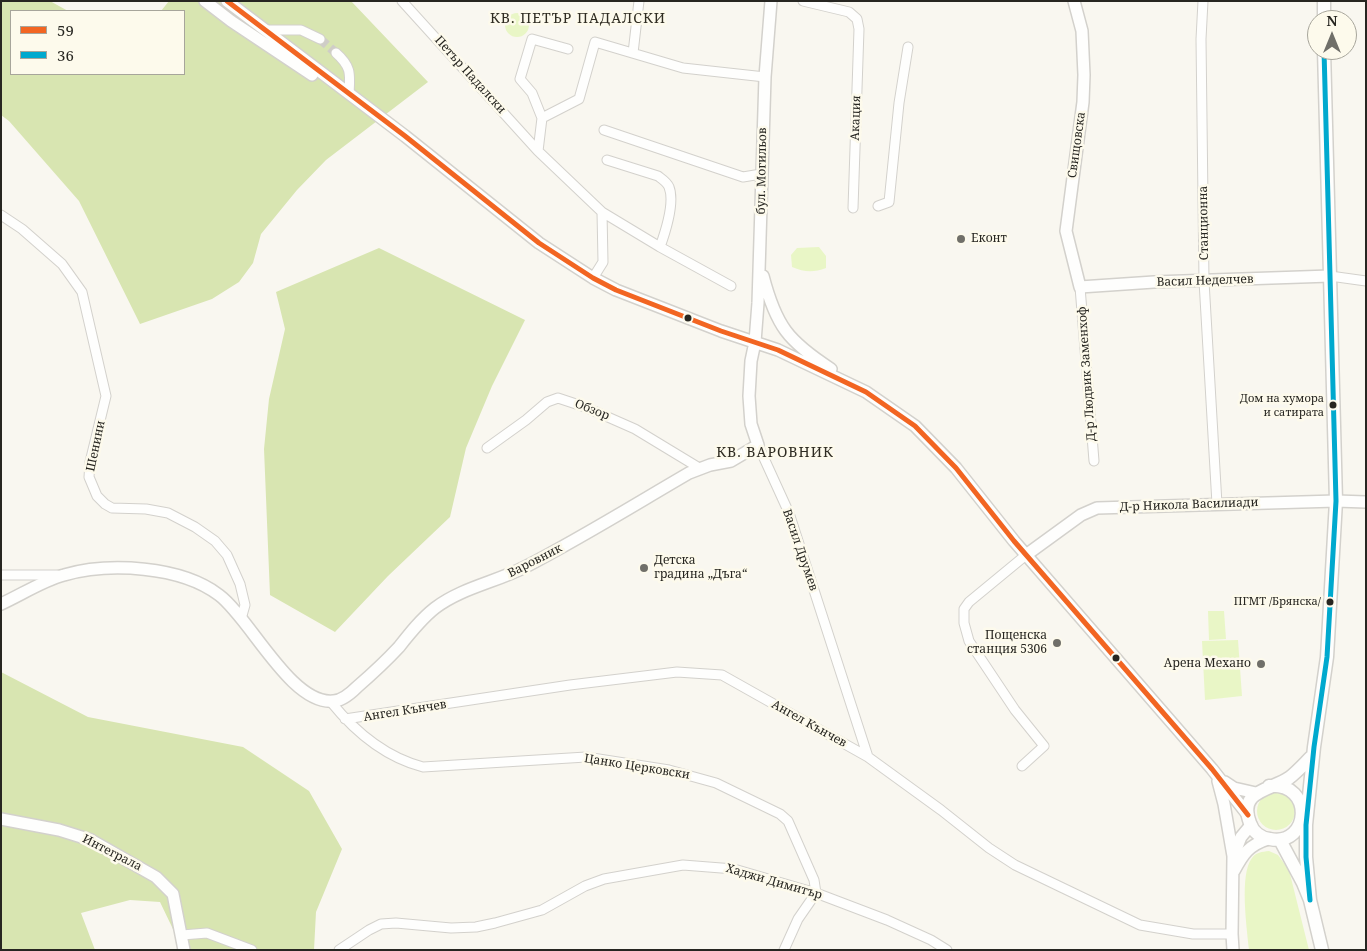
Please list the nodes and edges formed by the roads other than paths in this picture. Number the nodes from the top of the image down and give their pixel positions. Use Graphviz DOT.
graph roads {
  1 [pos="205,1"];
  2 [pos="227,1"];
  3 [pos="402,1"];
  4 [pos="639,1"];
  5 [pos="771,1"];
  6 [pos="803,1"];
  7 [pos="1074,1"];
  8 [pos="1203,1"];
  9 [pos="264,30"];
  10 [pos="320,39"];
  11 [pos="908,47"];
  12 [pos="568,49"];
  13 [pos="336,53"];
  14 [pos="633,53"];
  15 [pos="1324,60"];
  16 [pos="765,77"];
  17 [pos="349,94"];
  18 [pos="542,118"];
  19 [pos="604,130"];
  20 [pos="405,136"];
  21 [pos="538,151"];
  22 [pos="607,160"];
  23 [pos="761,174"];
  24 [pos="878,206"];
  25 [pos="853,208"];
  26 [pos="602,212"];
  27 [pos="1,215"];
  28 [pos="660,247"];
  29 [pos="759,264"];
  30 [pos="1330,276"];
  31 [pos="593,278"];
  32 [pos="1204,281"];
  33 [pos="1366,281"];
  34 [pos="731,286"];
  35 [pos="1080,287"];
  36 [pos="755,342"];
  37 [pos="866,392"];
  38 [pos="758,445"];
  39 [pos="487,448"];
  40 [pos="1094,461"];
  41 [pos="701,469"];
  42 [pos="1336,501"];
  43 [pos="1366,502"];
  44 [pos="1217,504"];
  45 [pos="1026,555"];
  46 [pos="1,575"];
  47 [pos="62,575"];
  48 [pos="1,604"];
  49 [pos="241,619"];
  50 [pos="331,702"];
  51 [pos="345,719"];
  52 [pos="1313,752"];
  53 [pos="868,757"];
  54 [pos="1022,766"];
  55 [pos="1216,775"];
  56 [pos="1269,786"];
  57 [pos="1256,793"];
  58 [pos="1302,809"];
  59 [pos="1,819"];
  60 [pos="1249,820"];
  61 [pos="1300,824"];
  62 [pos="1274,839"];
  63 [pos="1233,857"];
  64 [pos="1233,873"];
  65 [pos="1303,883"];
  66 [pos="816,893"];
  67 [pos="1310,900"];
  68 [pos="1232,934"];
  69 [pos="182,935"];
  70 [pos="933,946"];
  71 [pos="251,949"];
  72 [pos="184,950"];
  73 [pos="240,950"];
  74 [pos="339,950"];
  75 [pos="784,950"];
  76 [pos="947,950"];
  77 [pos="1233,950"];
  78 [pos="1322,950"];
  1 -- 20 [label="street"];
  2 -- 9 [label="street"];
  3 -- 21 [label="street, Петър Падалски"];
  4 -- 14 [label="street"];
  5 -- 16 [label="street, бул. Могильов"];
  6 -- 25 [label="street, Акация"];
  7 -- 35 [label="street, Свищовска"];
  8 -- 32 [label="street, Станционна"];
  9 -- 10 [label="street"];
  9 -- 17 [label="street"];
  11 -- 24 [label="street"];
  12 -- 18 [label="street"];
  13 -- 17 [label="street"];
  14 -- 16 [label="street"];
  14 -- 18 [label="street"];
  15 -- 30 [label="main road"];
  16 -- 23 [label="street, бул. Могильов"];
  17 -- 20 [label="street"];
  18 -- 21 [label="street"];
  19 -- 23 [label="street"];
  20 -- 31 [label="street"];
  21 -- 26 [label="street, Петър Падалски"];
  22 -- 28 [label="street"];
  23 -- 29 [label="street, бул. Могильов"];
  26 -- 28 [label="street, Петър Падалски"];
  26 -- 31 [label="street"];
  27 -- 49 [label="street, Шенини"];
  28 -- 34 [label="street, Петър Падалски"];
  29 -- 36 [label="street, бул. Могильов"];
  29 -- 37 [label="street"];
  30 -- 32 [label="street, Васил Неделчев"];
  30 -- 33 [label="street"];
  30 -- 42 [label="main road"];
  31 -- 36 [label="street"];
  32 -- 35 [label="street, Васил Неделчев"];
  32 -- 44 [label="street, Станционна"];
  35 -- 40 [label="street, Д-р Людвик Заменхоф"];
  36 -- 37 [label="street"];
  36 -- 38 [label="street, Васил Друмев"];
  37 -- 45 [label="street"];
  38 -- 41 [label="street, Варовник"];
  38 -- 53 [label="street, Васил Друмев"];
  39 -- 41 [label="street, Обзор"];
  41 -- 50 [label="street, Варовник"];
  42 -- 43 [label="street, Д-р Никола Василиади"];
  42 -- 44 [label="street, Д-р Никола Василиади"];
  42 -- 52 [label="main road"];
  44 -- 45 [label="street, Д-р Никола Василиади"];
  45 -- 54 [label="street"];
  45 -- 55 [label="street"];
  46 -- 47 [label="street"];
  47 -- 48 [label="street"];
  47 -- 49 [label="street"];
  49 -- 50 [label="street"];
  50 -- 51 [label="street, Цанко Церковски"];
  51 -- 53 [label="street, Ангел Кънчев"];
  51 -- 66 [label="street, Цанко Церковски"];
  52 -- 56 [label="main road"];
  52 -- 58 [label="main road"];
  52 -- 67 [label="main road"];
  53 -- 68 [label="street, Ангел Кънчев"];
  55 -- 57 [label="street"];
  55 -- 60 [label="street"];
  55 -- 63 [label="street"];
  56 -- 57 [label="main road"];
  56 -- 58 [label="main road"];
  57 -- 60 [label="main road"];
  58 -- 61 [label="main road"];
  59 -- 69 [label="street, Интеграла"];
  60 -- 62 [label="main road"];
  60 -- 63 [label="street"];
  61 -- 62 [label="main road"];
  61 -- 65 [label="main road"];
  62 -- 64 [label="street"];
  62 -- 65 [label="main road"];
  63 -- 64 [label="street"];
  64 -- 68 [label="street"];
  65 -- 67 [label="main road"];
  66 -- 70 [label="street, Хаджи Димитър"];
  66 -- 74 [label="street, Хаджи Димитър"];
  66 -- 75 [label="street"];
  67 -- 78 [label="main road"];
  68 -- 77 [label="street"];
  69 -- 71 [label="street"];
  69 -- 72 [label="street, Интеграла"];
  70 -- 76 [label="street, Хаджи Димитър"];
  71 -- 73 [label="street"];
}
